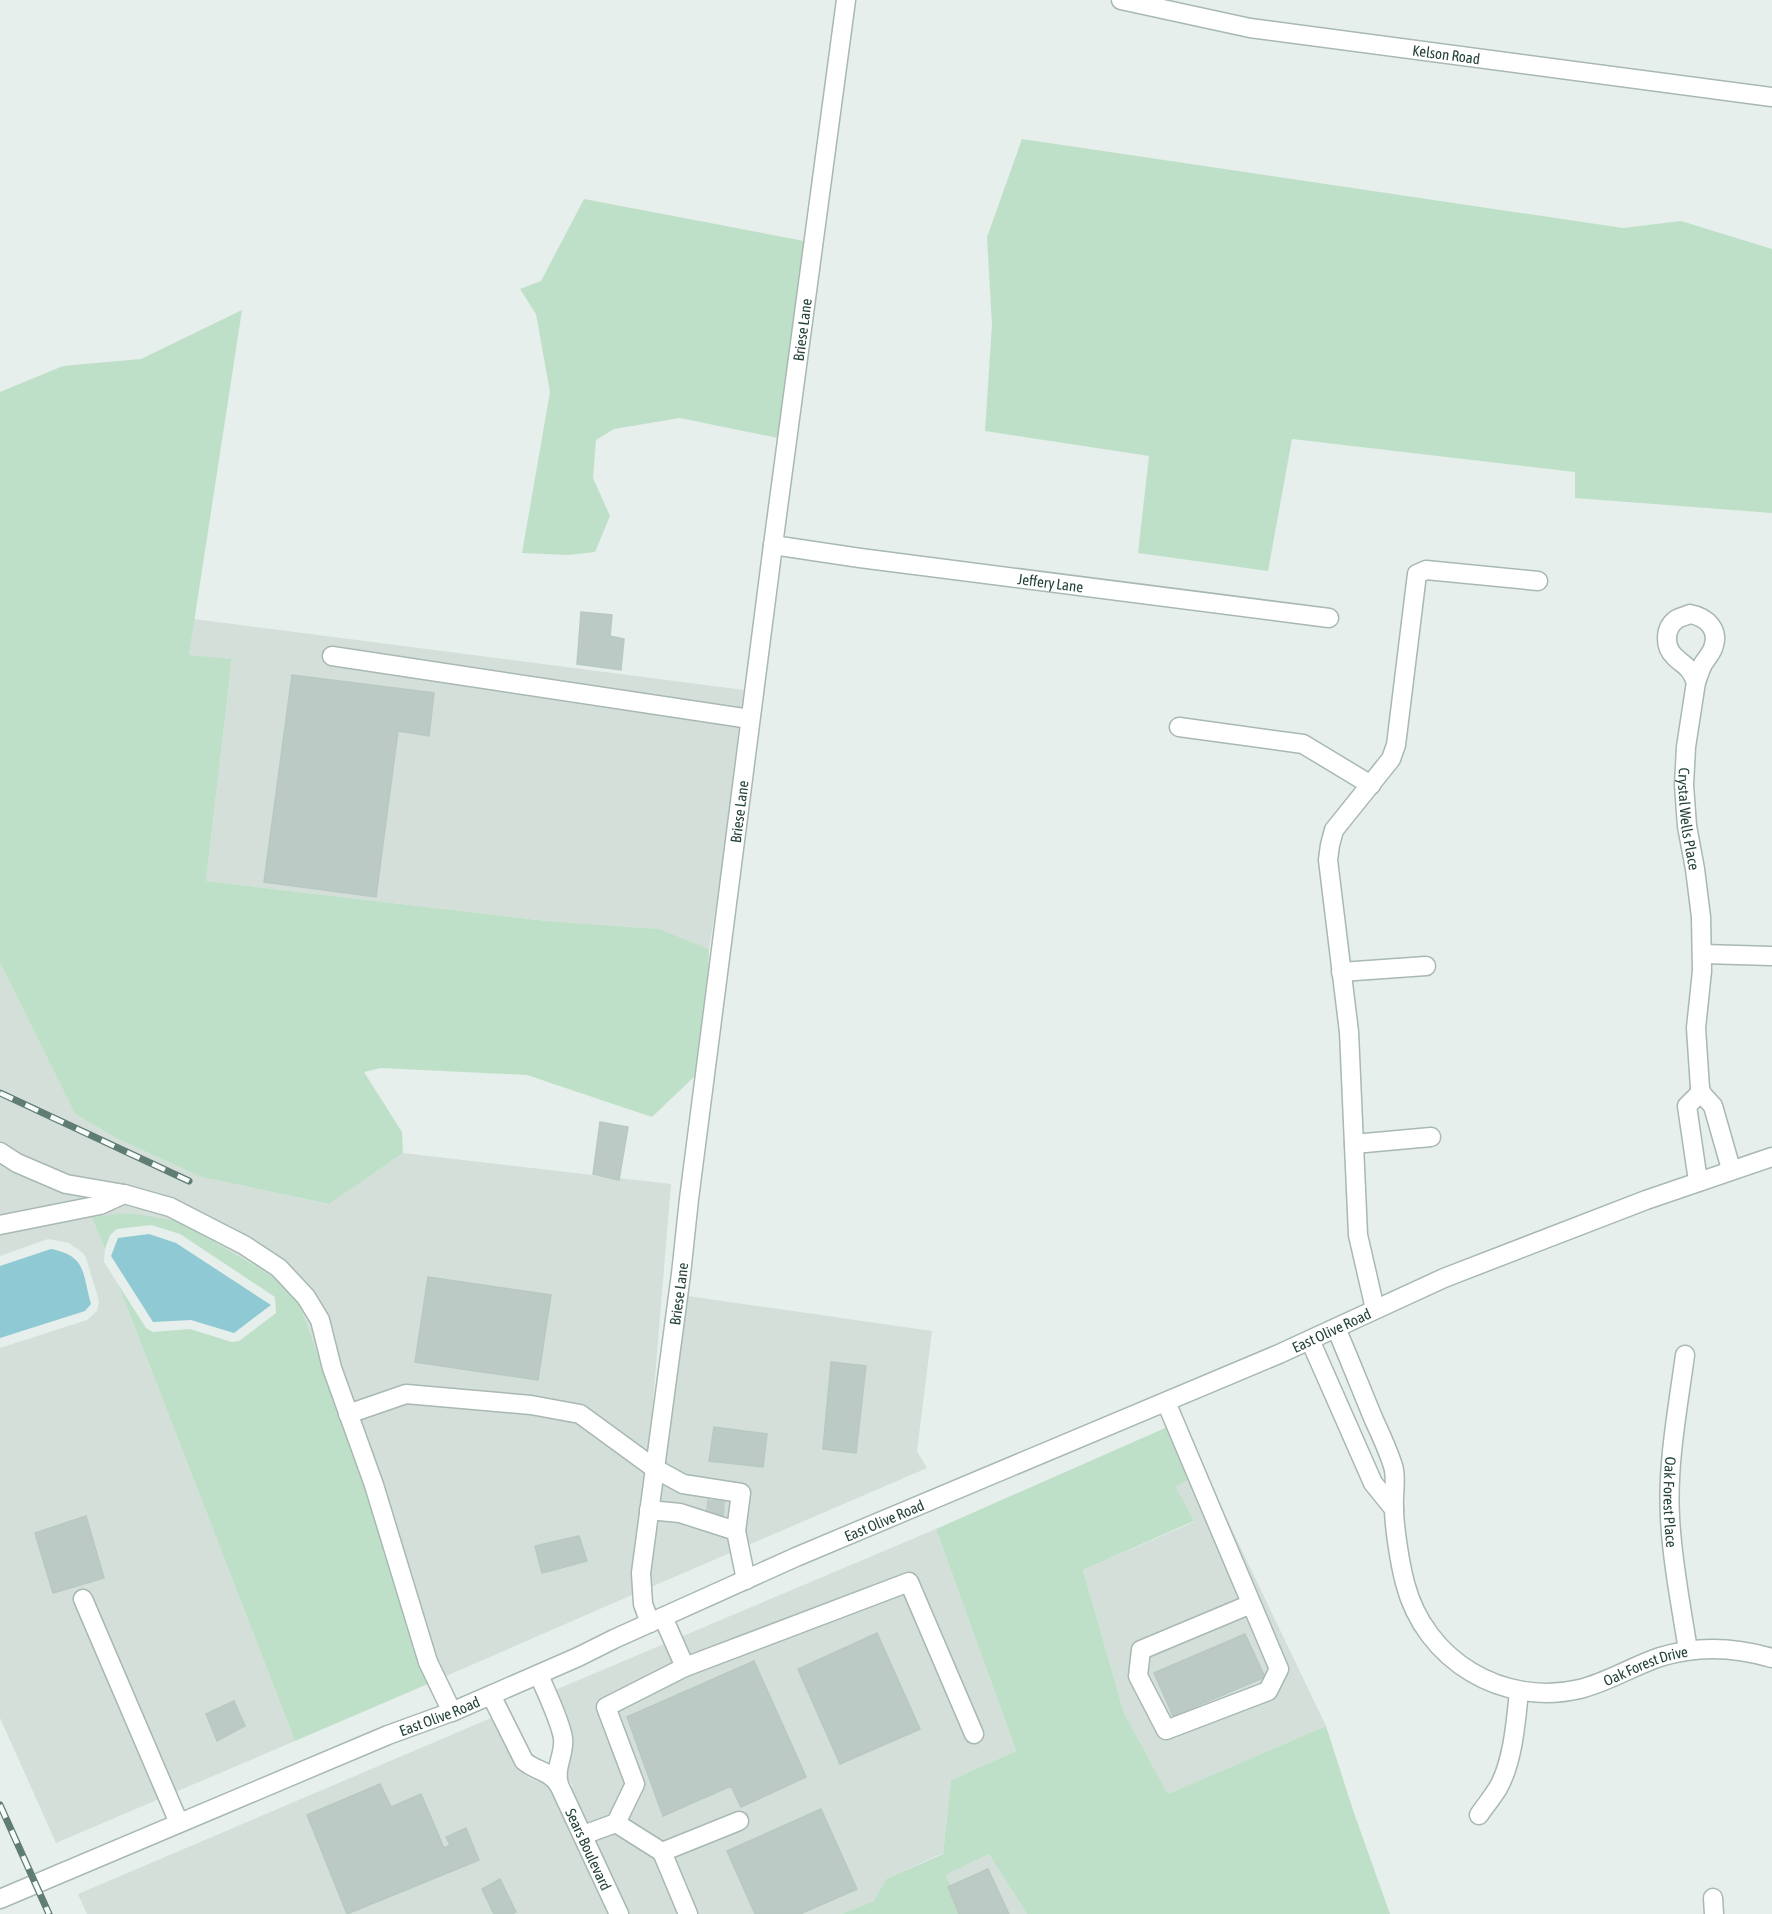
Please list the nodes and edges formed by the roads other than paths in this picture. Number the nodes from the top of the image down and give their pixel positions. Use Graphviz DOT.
graph roads {
  1 [pos="846,0"];
  2 [pos="1122,0"];
  3 [pos="1772,97"];
  4 [pos="773,545"];
  5 [pos="1538,581"];
  6 [pos="1329,618"];
  7 [pos="332,656"];
  8 [pos="1696,682"];
  9 [pos="750,719"];
  10 [pos="1179,727"];
  11 [pos="1371,785"];
  12 [pos="1703,954"];
  13 [pos="1772,956"];
  14 [pos="1426,966"];
  15 [pos="1341,972"];
  16 [pos="1700,1088"];
  17 [pos="1431,1137"];
  18 [pos="1354,1144"];
  19 [pos="0,1152"];
  20 [pos="1772,1157"];
  21 [pos="1731,1169"];
  22 [pos="1698,1181"];
  23 [pos="124,1194"];
  24 [pos="0,1225"];
  25 [pos="1375,1309"];
  26 [pos="1336,1328"];
  27 [pos="1310,1340"];
  28 [pos="1685,1355"];
  29 [pos="1166,1402"];
  30 [pos="348,1414"];
  31 [pos="654,1468"];
  32 [pos="683,1484"];
  33 [pos="715,1508"];
  34 [pos="1394,1509"];
  35 [pos="649,1510"];
  36 [pos="680,1513"];
  37 [pos="736,1531"];
  38 [pos="746,1580"];
  39 [pos="83,1599"];
  40 [pos="1251,1604"];
  41 [pos="656,1620"];
  42 [pos="1688,1650"];
  43 [pos="1772,1658"];
  44 [pos="685,1667"];
  45 [pos="539,1674"];
  46 [pos="1519,1691"];
  47 [pos="491,1695"];
  48 [pos="452,1712"];
  49 [pos="974,1734"];
  50 [pos="559,1785"];
  51 [pos="1479,1815"];
  52 [pos="740,1821"];
  53 [pos="179,1823"];
  54 [pos="616,1823"];
  55 [pos="583,1835"];
  56 [pos="662,1852"];
  57 [pos="0,1899"];
  58 [pos="619,1914"];
  59 [pos="688,1914"];
  1 -- 4 [label="street, Briese Lane"];
  2 -- 3 [label="street, Kelson Road"];
  4 -- 6 [label="street, Jeffery Lane"];
  4 -- 9 [label="street, Briese Lane"];
  5 -- 11 [label="street"];
  7 -- 9 [label="street"];
  8 -- 12 [label="street, Crystal Wells Place"];
  9 -- 31 [label="street, Briese Lane"];
  10 -- 11 [label="street"];
  11 -- 15 [label="street"];
  12 -- 13 [label="street"];
  12 -- 16 [label="street, Crystal Wells Place"];
  14 -- 15 [label="street"];
  15 -- 18 [label="street"];
  16 -- 21 [label="street, Crystal Wells Place"];
  16 -- 22 [label="street, Crystal Wells Place"];
  17 -- 18 [label="street"];
  18 -- 25 [label="street"];
  19 -- 23 [label="street"];
  20 -- 21 [label="street, East Olive Road"];
  21 -- 22 [label="street, East Olive Road"];
  22 -- 25 [label="street, East Olive Road"];
  23 -- 24 [label="street"];
  23 -- 30 [label="street"];
  25 -- 26 [label="street, East Olive Road"];
  26 -- 27 [label="street, East Olive Road"];
  26 -- 34 [label="street, Oak Forest Drive"];
  27 -- 29 [label="street, East Olive Road"];
  27 -- 34 [label="street"];
  28 -- 42 [label="street, Oak Forest Place"];
  29 -- 38 [label="street, East Olive Road"];
  29 -- 40 [label="street"];
  30 -- 31 [label="street"];
  30 -- 48 [label="street"];
  31 -- 32 [label="street"];
  31 -- 35 [label="street, Briese Lane"];
  32 -- 33 [label="street"];
  32 -- 36 [label="street"];
  33 -- 36 [label="street"];
  33 -- 37 [label="street"];
  33 -- 37 [label="street"];
  34 -- 46 [label="street, Oak Forest Drive"];
  35 -- 36 [label="street"];
  35 -- 41 [label="street, Briese Lane"];
  37 -- 38 [label="street"];
  38 -- 41 [label="street, East Olive Road"];
  39 -- 53 [label="street"];
  40 -- 40 [label="street"];
  41 -- 44 [label="street, Briese Lane"];
  41 -- 45 [label="street, East Olive Road"];
  42 -- 43 [label="street, Oak Forest Drive"];
  42 -- 46 [label="street, Oak Forest Drive"];
  44 -- 49 [label="street"];
  44 -- 54 [label="street"];
  45 -- 47 [label="street, East Olive Road"];
  45 -- 50 [label="street"];
  46 -- 51 [label="street"];
  47 -- 48 [label="street, East Olive Road"];
  47 -- 50 [label="street, Sears Boulevard"];
  48 -- 53 [label="street, East Olive Road"];
  50 -- 55 [label="street, Sears Boulevard"];
  52 -- 56 [label="street"];
  53 -- 57 [label="street, East Olive Road"];
  54 -- 55 [label="street"];
  54 -- 56 [label="street"];
  55 -- 58 [label="street, Sears Boulevard"];
  56 -- 59 [label="street"];
}
